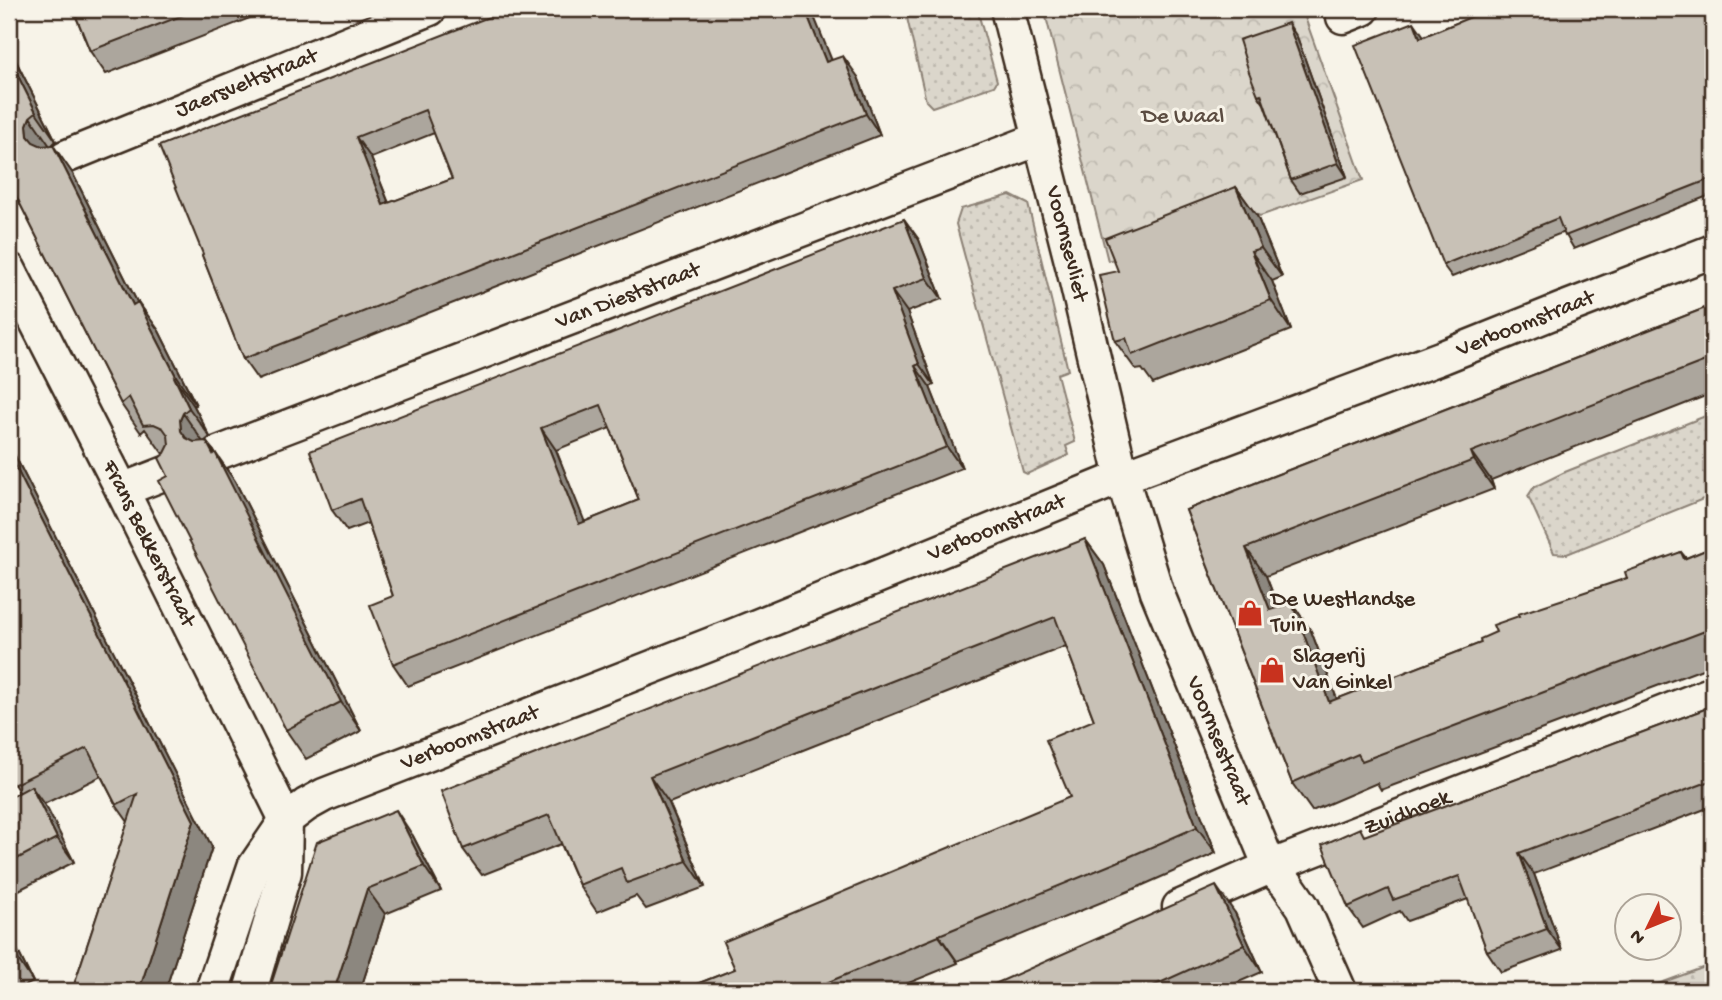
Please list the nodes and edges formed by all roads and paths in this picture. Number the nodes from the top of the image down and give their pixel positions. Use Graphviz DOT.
graph roads {
  1 [pos="430,9"];
  2 [pos="1007,9"];
  3 [pos="1039,139"];
  4 [pos="65,157"];
  5 [pos="1713,251"];
  6 [pos="9,269"];
  7 [pos="218,453"];
  8 [pos="171,471"];
  9 [pos="1122,477"];
  10 [pos="122,490"];
  11 [pos="1713,693"];
  12 [pos="286,820"];
  13 [pos="1270,867"];
  14 [pos="1147,921"];
  15 [pos="212,991"];
  16 [pos="250,991"];
  17 [pos="1340,991"];
  1 -- 4 [label="street, Jaersveltstraat"];
  2 -- 3 [label="street, Voornsevliet"];
  3 -- 7 [label="street, Van Dieststraat"];
  3 -- 9 [label="street, Voornsevliet"];
  5 -- 9 [label="street, Verboomstraat"];
  6 -- 10 [label="street, Frans Bekkerstraat"];
  8 -- 10 [label="street"];
  9 -- 12 [label="street, Verboomstraat"];
  9 -- 13 [label="street, Voornsestraat"];
  10 -- 12 [label="street, Frans Bekkerstraat"];
  11 -- 13 [label="street, Zuidhoek"];
  12 -- 15 [label="street"];
  12 -- 16 [label="street, Frans Bekkerstraat"];
  13 -- 14 [label="street, Zuidhoek"];
  13 -- 17 [label="street, Voornsestraat"];
}
